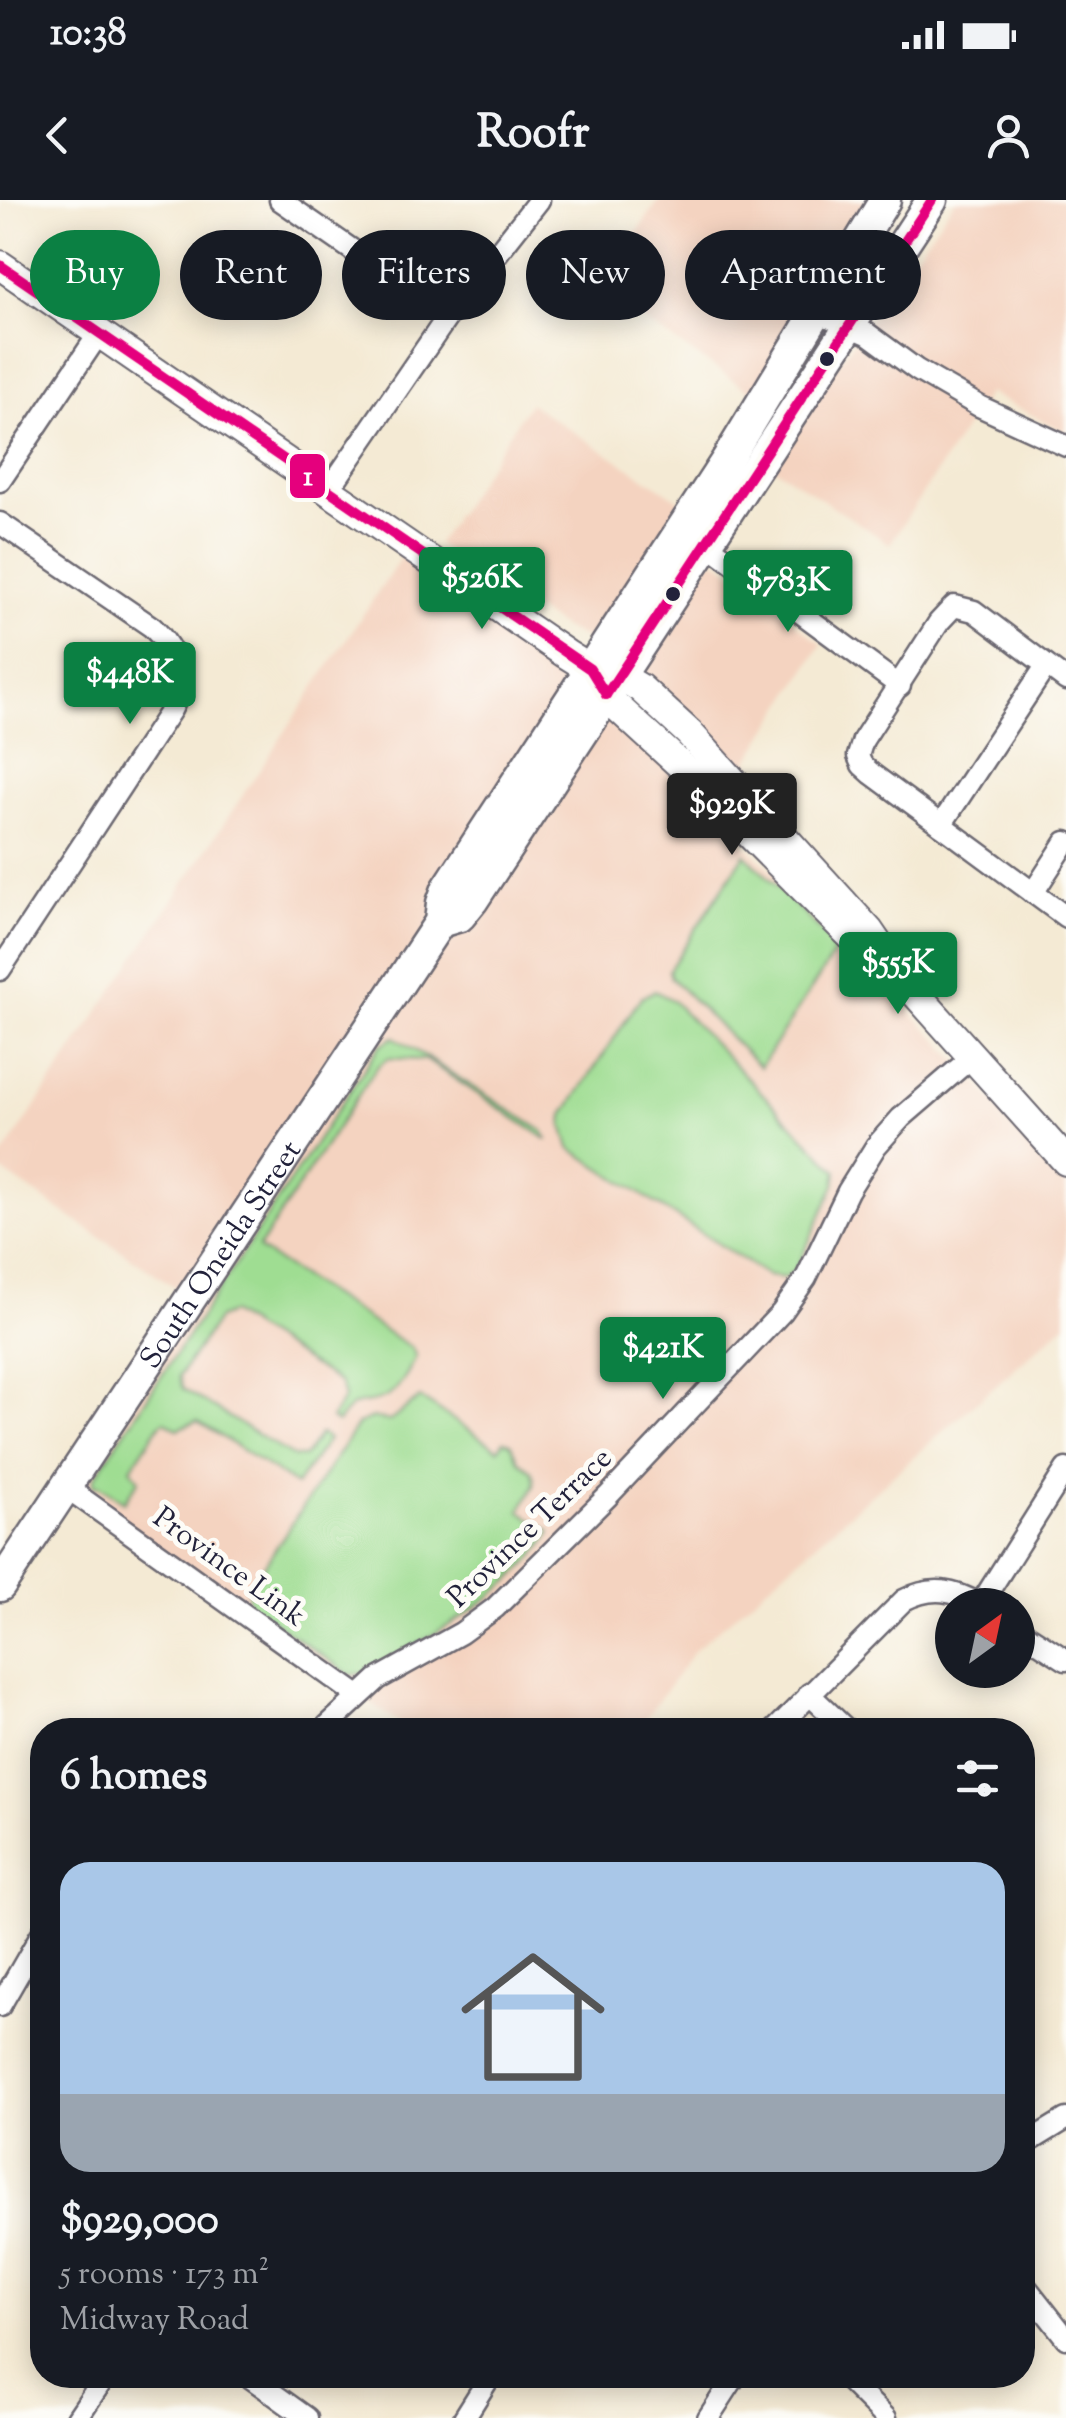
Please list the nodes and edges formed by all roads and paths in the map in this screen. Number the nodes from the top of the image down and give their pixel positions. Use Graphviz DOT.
graph roads {
  1 [pos="280,200"];
  2 [pos="539,200"];
  3 [pos="885,200"];
  4 [pos="902,200"];
  5 [pos="932,200"];
  6 [pos="867,230"];
  7 [pos="506,242"];
  8 [pos="342,243"];
  9 [pos="0,265"];
  10 [pos="445,320"];
  11 [pos="812,320"];
  12 [pos="838,320"];
  13 [pos="851,325"];
  14 [pos="100,332"];
  15 [pos="1066,446"];
  16 [pos="0,481"];
  17 [pos="328,491"];
  18 [pos="0,523"];
  19 [pos="706,542"];
  20 [pos="1046,666"];
  21 [pos="605,680"];
  22 [pos="1066,680"];
  23 [pos="900,686"];
  24 [pos="941,825"];
  25 [pos="1066,842"];
  26 [pos="1034,893"];
  27 [pos="1066,917"];
  28 [pos="0,970"];
  29 [pos="972,1057"];
  30 [pos="1066,1161"];
  31 [pos="1066,1469"];
  32 [pos="66,1487"];
  33 [pos="0,1586"];
  34 [pos="991,1588"];
  35 [pos="935,1590"];
  36 [pos="1035,1640"];
  37 [pos="1066,1660"];
  38 [pos="810,1694"];
  39 [pos="356,1696"];
  40 [pos="335,1718"];
  41 [pos="787,1718"];
  42 [pos="835,1718"];
  43 [pos="30,1954"];
  44 [pos="0,2006"];
  45 [pos="1066,2119"];
  46 [pos="1035,2138"];
  47 [pos="1035,2299"];
  48 [pos="1066,2338"];
  49 [pos="97,2388"];
  50 [pos="265,2388"];
  51 [pos="484,2388"];
  52 [pos="728,2388"];
  53 [pos="857,2388"];
  54 [pos="77,2418"];
  55 [pos="307,2418"];
  56 [pos="464,2418"];
  57 [pos="708,2418"];
  58 [pos="886,2418"];
  1 -- 8 [label="street"];
  2 -- 7 [label="street"];
  3 -- 6 [label="highway, South Oneida Street"];
  4 -- 13 [label="highway"];
  5 -- 13 [label="highway, South Oneida Street"];
  9 -- 14 [label="main road"];
  10 -- 17 [label="street"];
  11 -- 21 [label="highway, South Oneida Street"];
  12 -- 13 [label="street"];
  13 -- 15 [label="street"];
  13 -- 19 [label="highway, South Oneida Street"];
  14 -- 16 [label="street"];
  14 -- 17 [label="main road"];
  17 -- 21 [label="main road"];
  18 -- 28 [label="street"];
  19 -- 21 [label="highway, South Oneida Street"];
  19 -- 23 [label="street"];
  20 -- 22 [label="street"];
  20 -- 23 [label="street"];
  20 -- 24 [label="street"];
  21 -- 29 [label="main road"];
  21 -- 32 [label="highway, South Oneida Street"];
  23 -- 24 [label="street"];
  24 -- 26 [label="street"];
  25 -- 26 [label="street"];
  26 -- 27 [label="street"];
  29 -- 30 [label="main road"];
  29 -- 39 [label="street, Province Terrace"];
  31 -- 34 [label="street"];
  32 -- 33 [label="highway, South Oneida Street"];
  32 -- 39 [label="street, Province Link"];
  35 -- 38 [label="street"];
  36 -- 37 [label="street"];
  38 -- 41 [label="street"];
  38 -- 42 [label="street"];
  39 -- 40 [label="street, Province Terrace"];
  43 -- 44 [label="street"];
  45 -- 46 [label="street"];
  47 -- 48 [label="street"];
  49 -- 54 [label="street"];
  50 -- 55 [label="street"];
  51 -- 56 [label="street"];
  52 -- 57 [label="street"];
  53 -- 58 [label="street"];
}
